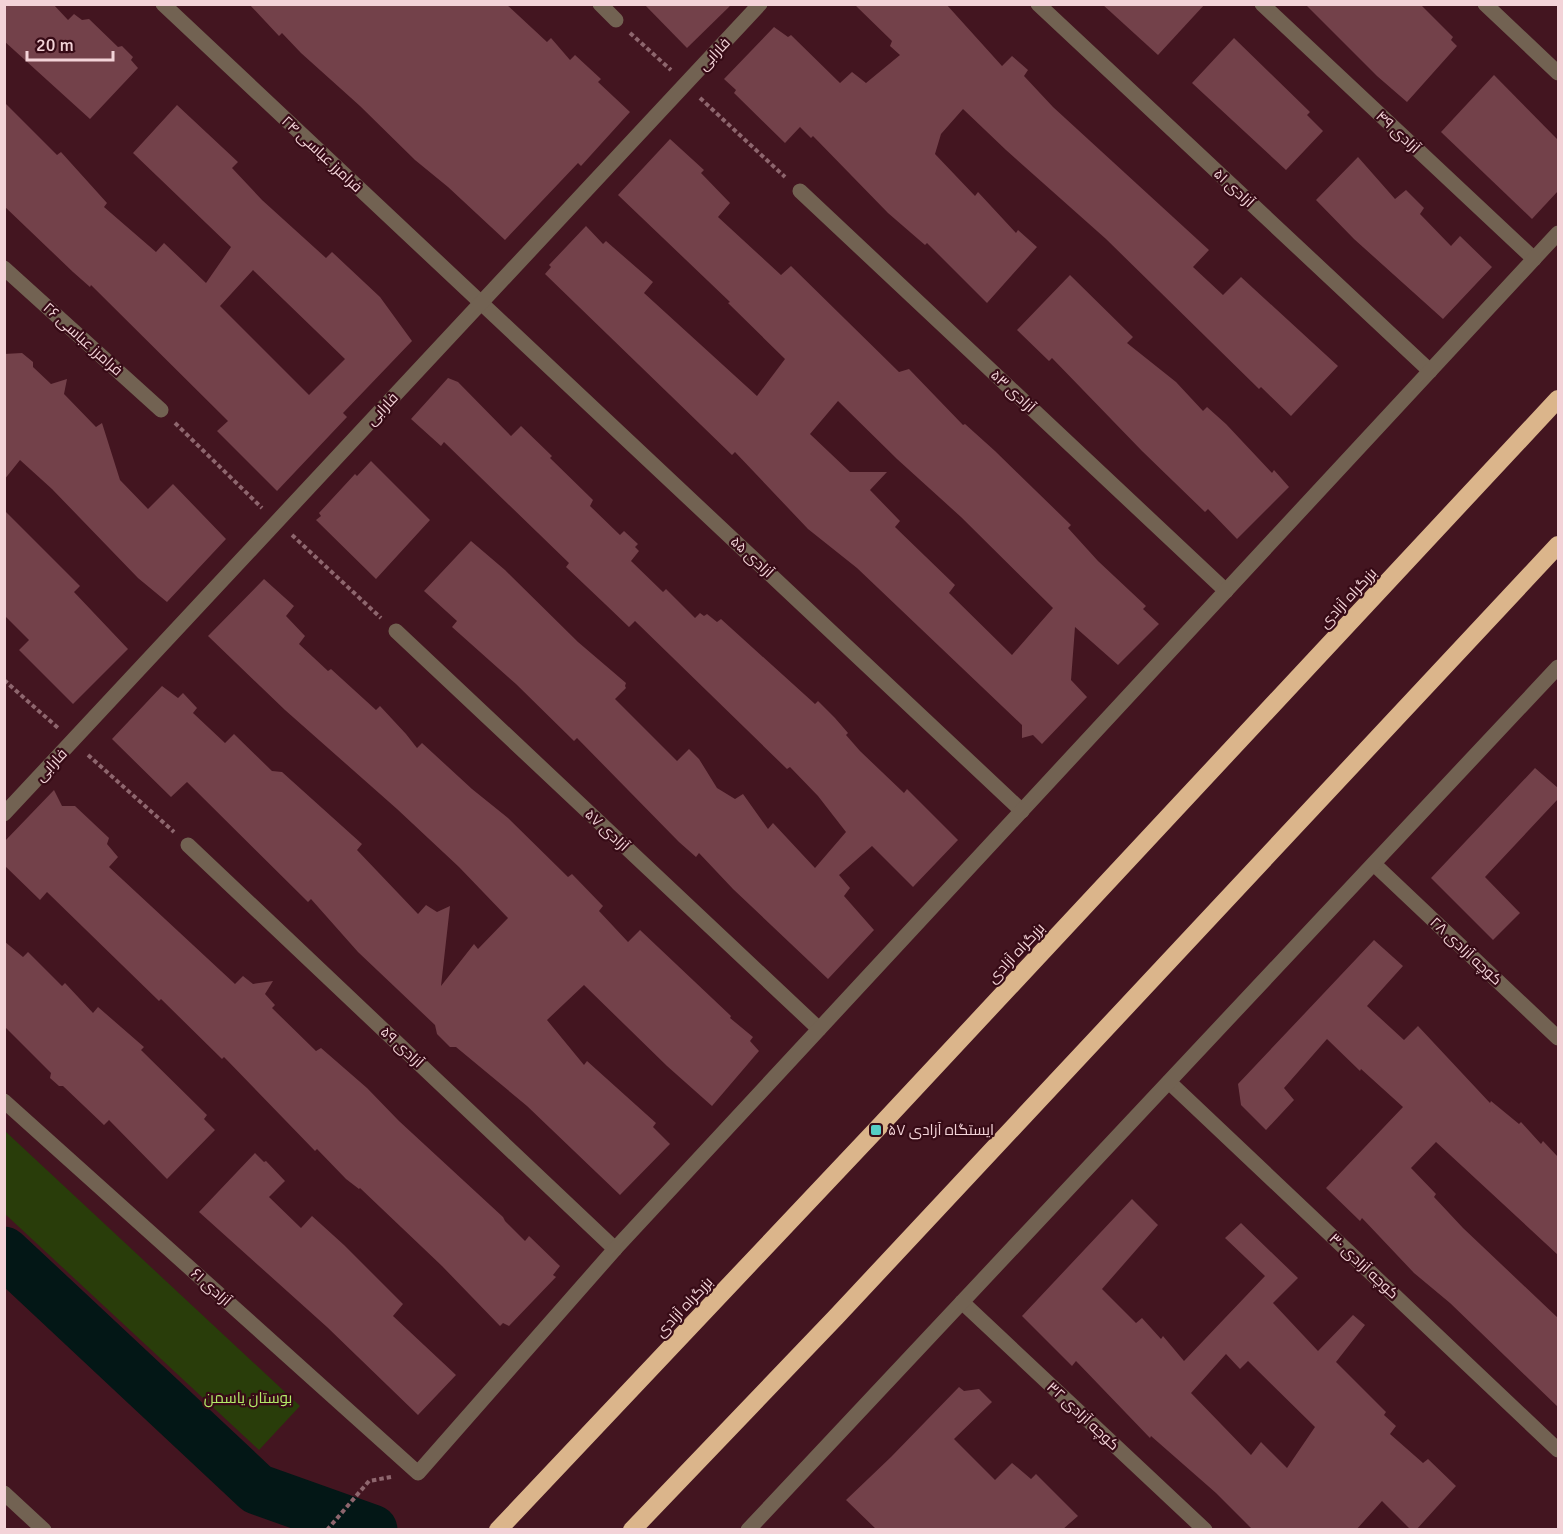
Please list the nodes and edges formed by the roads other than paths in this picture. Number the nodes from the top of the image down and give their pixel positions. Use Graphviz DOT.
graph roads {
  1 [pos="163,4"];
  2 [pos="600,4"];
  3 [pos="760,4"];
  4 [pos="1038,4"];
  5 [pos="1262,4"];
  6 [pos="1485,4"];
  7 [pos="616,20"];
  8 [pos="1558,73"];
  9 [pos="800,191"];
  10 [pos="1558,233"];
  11 [pos="1534,259"];
  12 [pos="4,267"];
  13 [pos="481,303"];
  14 [pos="1430,371"];
  15 [pos="1558,399"];
  16 [pos="161,411"];
  17 [pos="1558,544"];
  18 [pos="1226,591"];
  19 [pos="396,631"];
  20 [pos="1558,667"];
  21 [pos="1022,811"];
  22 [pos="4,814"];
  23 [pos="188,845"];
  24 [pos="1374,864"];
  25 [pos="819,1029"];
  26 [pos="1558,1038"];
  27 [pos="1168,1082"];
  28 [pos="4,1101"];
  29 [pos="615,1249"];
  30 [pos="962,1302"];
  31 [pos="1558,1450"];
  32 [pos="4,1493"];
  33 [pos="637,1526"];
  34 [pos="749,1529"];
  35 [pos="44,1530"];
  36 [pos="498,1530"];
  37 [pos="1205,1530"];
  1 -- 13 [label="street, فرامرز عباسی ۲۴"];
  2 -- 7 [label="street"];
  3 -- 13 [label="street, فارابی"];
  4 -- 14 [label="street, ۵۱ آزادی"];
  5 -- 11 [label="street, ۴۹ آزادی"];
  6 -- 8 [label="street"];
  9 -- 18 [label="street, ۵۳ آزادی"];
  10 -- 11 [label="street"];
  11 -- 14 [label="street"];
  12 -- 16 [label="street, فرامرز عباسی ۲۶"];
  13 -- 21 [label="street, آزادی ۵۵"];
  13 -- 22 [label="street, فارابی"];
  14 -- 18 [label="street"];
  15 -- 36 [label="highway, بزرگراه آزادی"];
  17 -- 33 [label="highway"];
  18 -- 21 [label="street"];
  19 -- 25 [label="street, آزادی ۵۷"];
  20 -- 24 [label="street"];
  21 -- 25 [label="street"];
  23 -- 29 [label="street, آزادی ۵۹"];
  24 -- 26 [label="street, کوچه آزادی ۲۸"];
  24 -- 27 [label="street"];
  25 -- 29 [label="street"];
  27 -- 30 [label="street"];
  27 -- 31 [label="street, کوچه آزادی ۳۰"];
  28 -- 29 [label="street, آزادی ۶۱"];
  30 -- 34 [label="street"];
  30 -- 37 [label="street, کوچه آزادی ۳۲"];
  32 -- 35 [label="street"];
}
